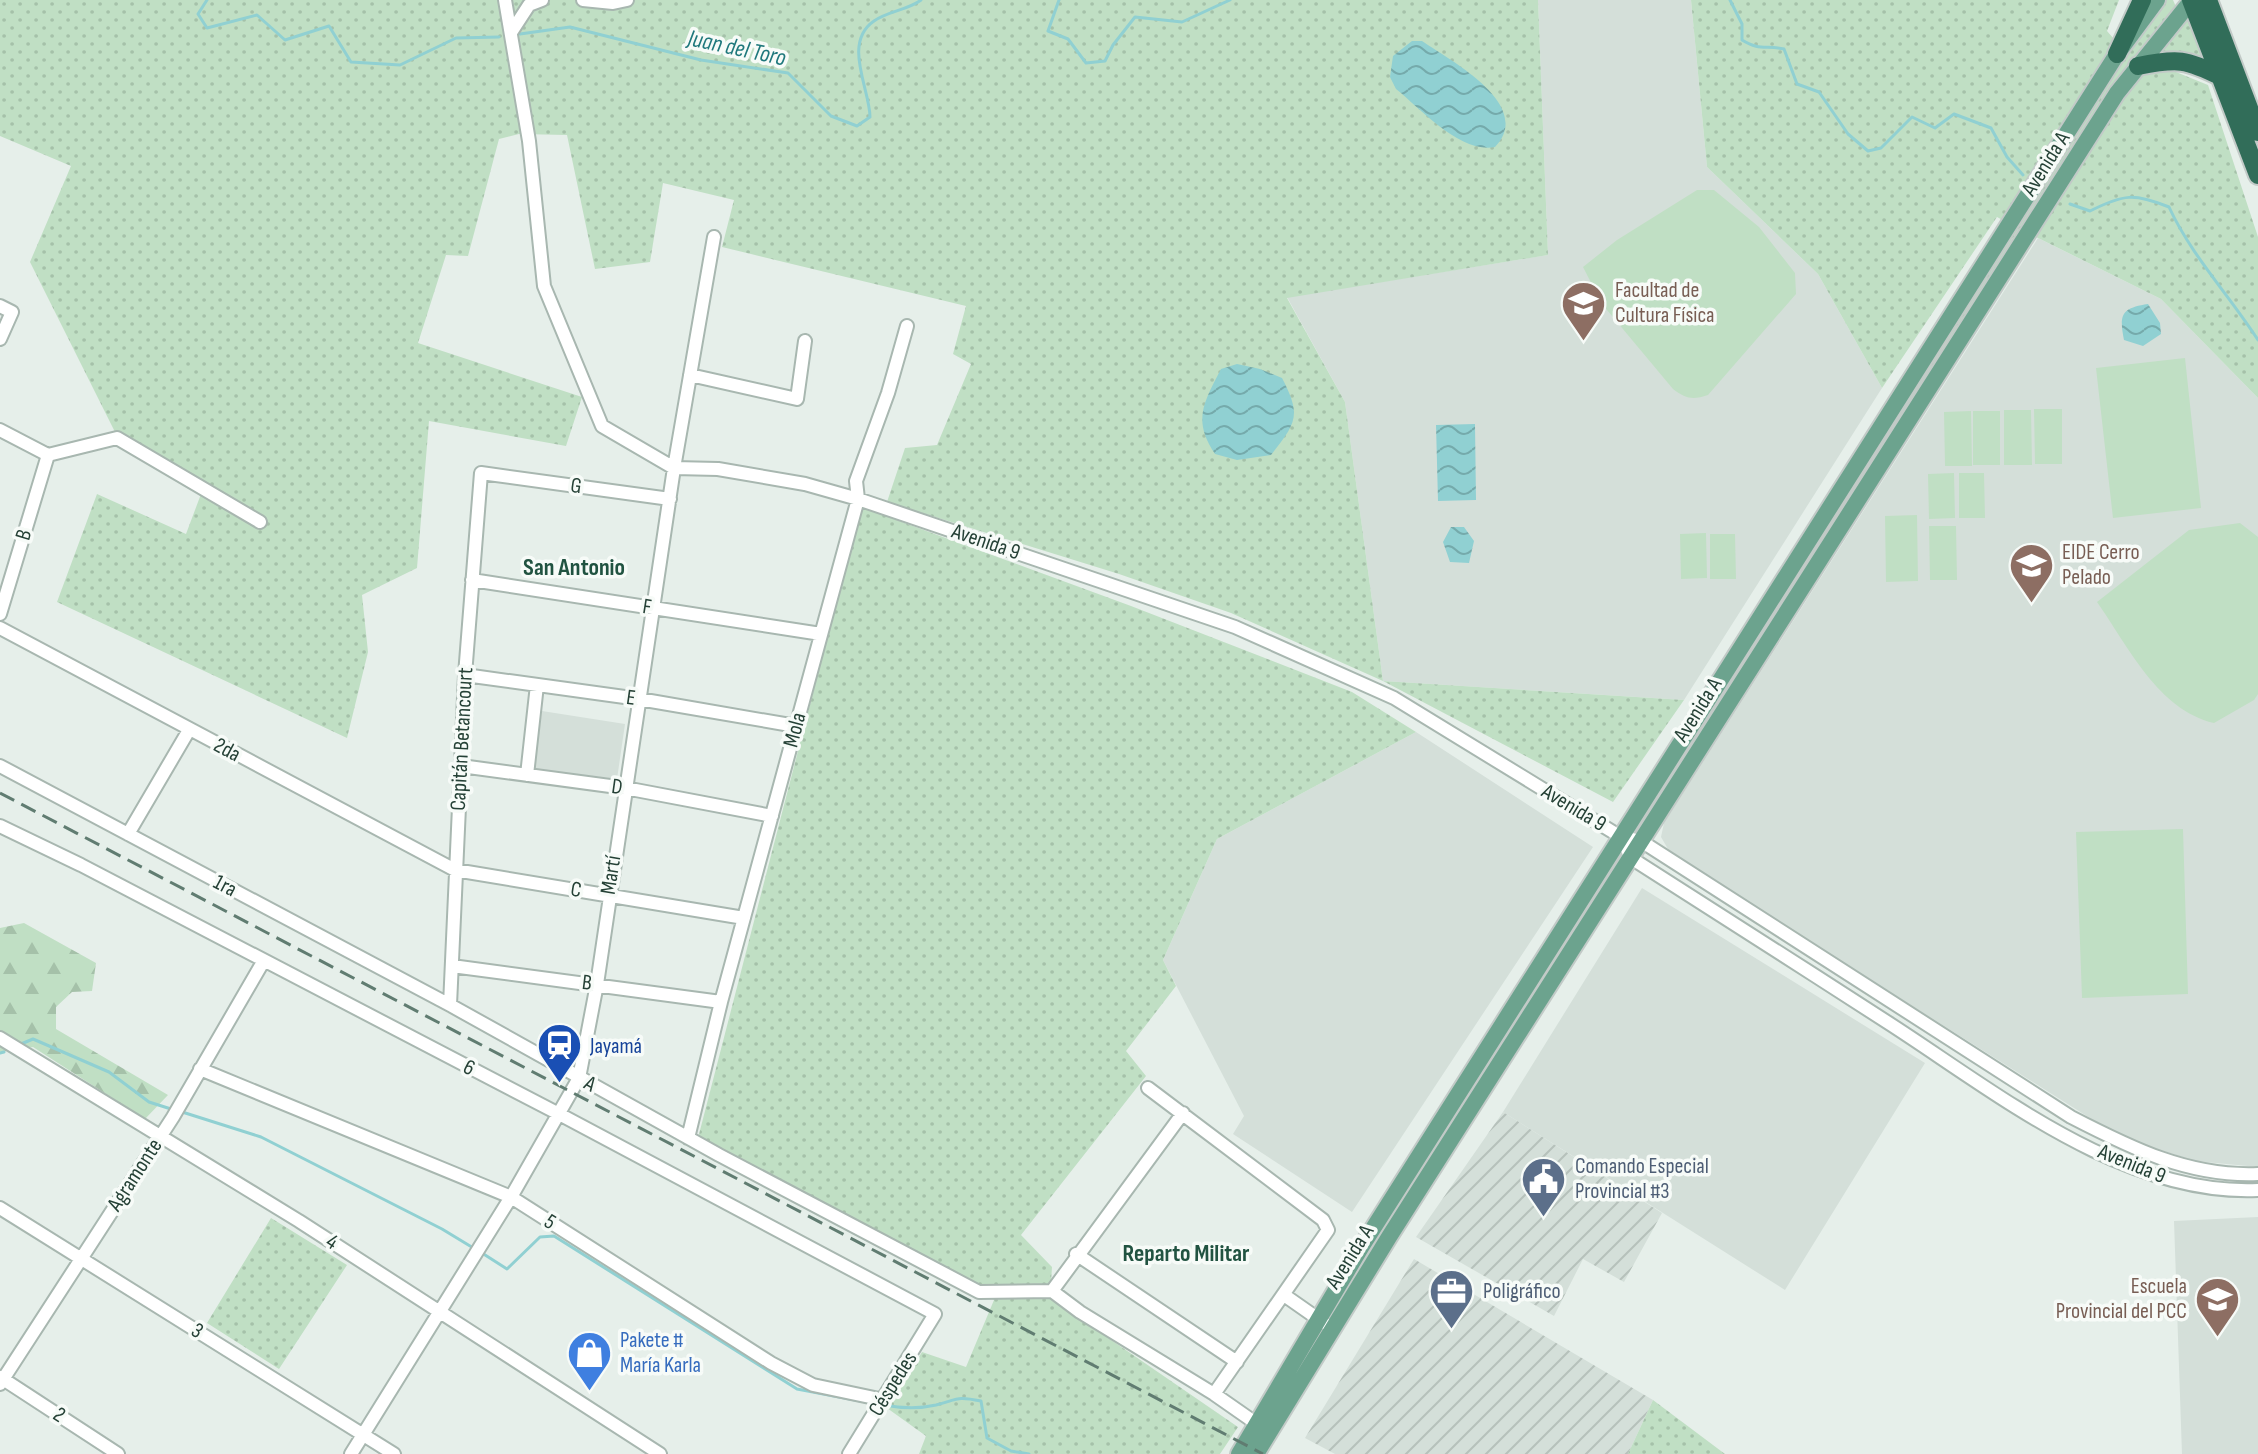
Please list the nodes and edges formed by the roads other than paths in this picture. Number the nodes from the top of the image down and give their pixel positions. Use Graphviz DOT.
graph roads {
  1 [pos="505,0"];
  2 [pos="542,0"];
  3 [pos="583,0"];
  4 [pos="627,0"];
  5 [pos="2142,0"];
  6 [pos="2157,0"];
  7 [pos="2192,0"];
  8 [pos="2208,0"];
  9 [pos="512,31"];
  10 [pos="2117,54"];
  11 [pos="2138,66"];
  12 [pos="2222,77"];
  13 [pos="2258,132"];
  14 [pos="2258,175"];
  15 [pos="714,237"];
  16 [pos="0,306"];
  17 [pos="907,326"];
  18 [pos="0,339"];
  19 [pos="805,341"];
  20 [pos="690,375"];
  21 [pos="0,430"];
  22 [pos="48,455"];
  23 [pos="674,468"];
  24 [pos="481,473"];
  25 [pos="670,499"];
  26 [pos="858,499"];
  27 [pos="260,522"];
  28 [pos="472,580"];
  29 [pos="654,609"];
  30 [pos="0,614"];
  31 [pos="0,628"];
  32 [pos="821,634"];
  33 [pos="1754,663"];
  34 [pos="1730,665"];
  35 [pos="465,675"];
  36 [pos="537,685"];
  37 [pos="639,699"];
  38 [pos="796,726"];
  39 [pos="189,730"];
  40 [pos="0,766"];
  41 [pos="461,766"];
  42 [pos="527,775"];
  43 [pos="625,788"];
  44 [pos="772,816"];
  45 [pos="0,826"];
  46 [pos="128,834"];
  47 [pos="1621,837"];
  48 [pos="1641,841"];
  49 [pos="1631,858"];
  50 [pos="455,870"];
  51 [pos="608,895"];
  52 [pos="744,918"];
  53 [pos="263,962"];
  54 [pos="452,966"];
  55 [pos="597,984"];
  56 [pos="721,1002"];
  57 [pos="450,1005"];
  58 [pos="0,1038"];
  59 [pos="1957,1043"];
  60 [pos="1946,1060"];
  61 [pos="200,1069"];
  62 [pos="579,1078"];
  63 [pos="1148,1088"];
  64 [pos="1183,1113"];
  65 [pos="561,1115"];
  66 [pos="159,1138"];
  67 [pos="688,1138"];
  68 [pos="2258,1174"];
  69 [pos="2258,1190"];
  70 [pos="511,1197"];
  71 [pos="0,1208"];
  72 [pos="1076,1254"];
  73 [pos="81,1260"];
  74 [pos="1052,1291"];
  75 [pos="1284,1295"];
  76 [pos="439,1313"];
  77 [pos="935,1314"];
  78 [pos="1317,1319"];
  79 [pos="1332,1329"];
  80 [pos="1237,1362"];
  81 [pos="1,1380"];
  82 [pos="1214,1394"];
  83 [pos="881,1404"];
  84 [pos="1257,1424"];
  85 [pos="363,1434"];
  86 [pos="118,1454"];
  87 [pos="351,1454"];
  88 [pos="394,1454"];
  89 [pos="660,1454"];
  90 [pos="849,1454"];
  91 [pos="1239,1454"];
  92 [pos="1256,1454"];
  1 -- 9 [label="street, Avenida 9"];
  2 -- 9 [label="street"];
  3 -- 4 [label="street"];
  5 -- 10 [label="highway"];
  6 -- 10 [label="main road, Avenida A"];
  7 -- 11 [label="main road, Avenida A"];
  7 -- 12 [label="highway"];
  8 -- 13 [label="highway"];
  9 -- 23 [label="street, Avenida 9"];
  10 -- 34 [label="main road, Avenida A"];
  11 -- 12 [label="highway"];
  11 -- 33 [label="main road, Avenida A"];
  12 -- 14 [label="highway"];
  15 -- 20 [label="street, Martí"];
  16 -- 18 [label="street"];
  17 -- 26 [label="street, Mola"];
  19 -- 20 [label="street"];
  20 -- 23 [label="street, Martí"];
  21 -- 22 [label="street"];
  22 -- 27 [label="street"];
  22 -- 30 [label="street, B"];
  23 -- 25 [label="street, Martí"];
  23 -- 26 [label="street, Avenida 9"];
  24 -- 25 [label="street, G"];
  24 -- 28 [label="street, Capitán Betancourt"];
  25 -- 29 [label="street, Martí"];
  26 -- 32 [label="street, Mola"];
  26 -- 47 [label="street, Avenida 9"];
  28 -- 29 [label="street, F"];
  28 -- 35 [label="street, Capitán Betancourt"];
  29 -- 32 [label="street, F"];
  29 -- 37 [label="street, Martí"];
  31 -- 39 [label="street, 2da"];
  32 -- 38 [label="street, Mola"];
  33 -- 34 [label="main road"];
  33 -- 48 [label="main road, Avenida A"];
  34 -- 47 [label="main road, Avenida A"];
  35 -- 36 [label="street, E"];
  35 -- 41 [label="street, Capitán Betancourt"];
  36 -- 37 [label="street, E"];
  36 -- 42 [label="street"];
  37 -- 38 [label="street, E"];
  37 -- 43 [label="street, Martí"];
  38 -- 44 [label="street, Mola"];
  39 -- 46 [label="street"];
  39 -- 50 [label="street, 2da"];
  40 -- 46 [label="street, 1ra"];
  41 -- 42 [label="street, D"];
  41 -- 50 [label="street, Capitán Betancourt"];
  42 -- 43 [label="street, D"];
  43 -- 44 [label="street, D"];
  43 -- 51 [label="street, Martí"];
  44 -- 52 [label="street, Mola"];
  45 -- 53 [label="street, 6"];
  46 -- 57 [label="street, 1ra"];
  47 -- 48 [label="street, Avenida 9"];
  47 -- 49 [label="street, Avenida 9"];
  47 -- 78 [label="main road, Avenida A"];
  48 -- 49 [label="main road, Avenida A"];
  48 -- 59 [label="street, Avenida 9"];
  49 -- 60 [label="street, Avenida 9"];
  49 -- 79 [label="main road, Avenida A"];
  50 -- 51 [label="street, C"];
  50 -- 54 [label="street, Capitán Betancourt"];
  51 -- 52 [label="street, C"];
  51 -- 55 [label="street, Martí"];
  52 -- 56 [label="street, Mola"];
  53 -- 61 [label="street, Agramonte"];
  53 -- 65 [label="street, 6"];
  54 -- 55 [label="street, B"];
  54 -- 57 [label="street, Capitán Betancourt"];
  55 -- 56 [label="street, B"];
  55 -- 62 [label="street, Martí"];
  56 -- 67 [label="street, Mola"];
  57 -- 62 [label="street, A"];
  58 -- 66 [label="street, 4"];
  59 -- 60 [label="street"];
  59 -- 68 [label="street, Avenida 9"];
  60 -- 69 [label="street, Avenida 9"];
  61 -- 66 [label="street, Agramonte"];
  61 -- 70 [label="street, 5"];
  62 -- 65 [label="street, Martí"];
  62 -- 67 [label="street, A"];
  63 -- 64 [label="street"];
  64 -- 72 [label="street"];
  64 -- 75 [label="street"];
  65 -- 70 [label="street, Martí"];
  65 -- 77 [label="street, 6"];
  66 -- 73 [label="street, Agramonte"];
  66 -- 76 [label="street, 4"];
  67 -- 74 [label="street, A"];
  70 -- 76 [label="street, Martí"];
  70 -- 83 [label="street, 5"];
  71 -- 73 [label="street, 3"];
  72 -- 74 [label="street"];
  72 -- 80 [label="street"];
  73 -- 81 [label="street, Agramonte"];
  73 -- 85 [label="street, 3"];
  74 -- 82 [label="street"];
  75 -- 78 [label="street"];
  75 -- 80 [label="street"];
  76 -- 85 [label="street, Martí"];
  76 -- 89 [label="street, 4"];
  77 -- 83 [label="street, Céspedes"];
  78 -- 79 [label="street"];
  78 -- 84 [label="main road, Avenida A"];
  79 -- 92 [label="main road, Avenida A"];
  80 -- 82 [label="street"];
  81 -- 86 [label="street, 2"];
  82 -- 84 [label="street"];
  83 -- 90 [label="street, Céspedes"];
  84 -- 91 [label="main road, Avenida A"];
  85 -- 87 [label="street, Martí"];
  85 -- 88 [label="street, 3"];
}
